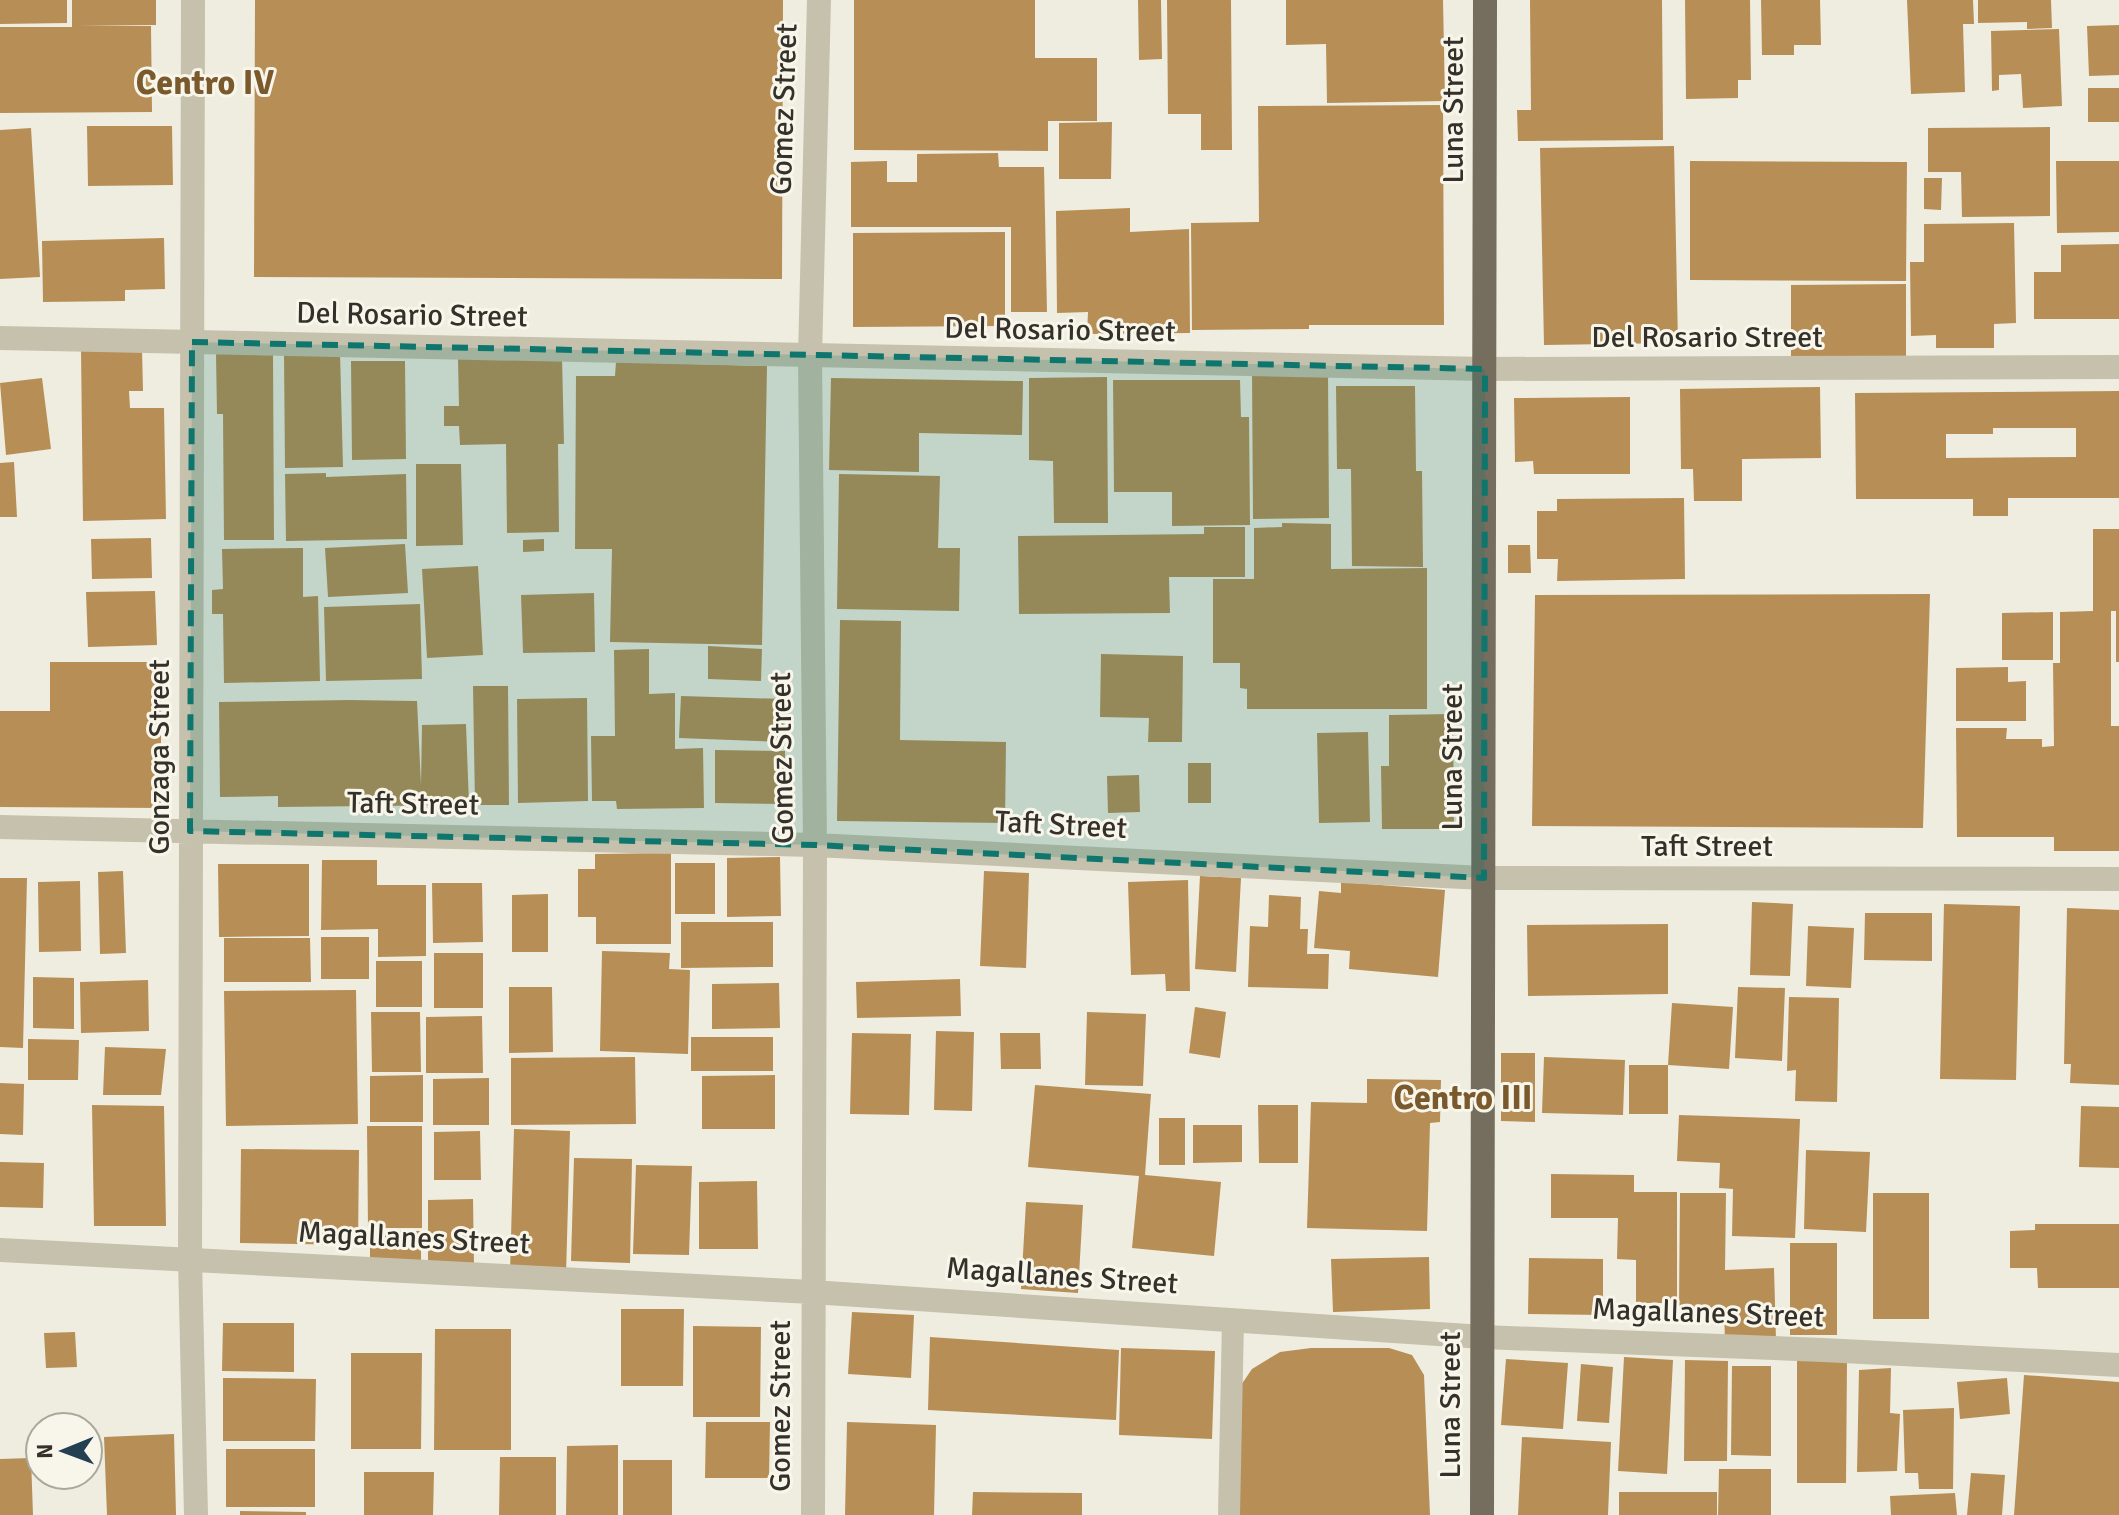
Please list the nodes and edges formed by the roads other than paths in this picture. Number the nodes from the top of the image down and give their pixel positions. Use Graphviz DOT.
graph roads {
  1 [pos="193,0"];
  2 [pos="819,0"];
  3 [pos="1485,0"];
  4 [pos="0,338"];
  5 [pos="192,342"];
  6 [pos="810,357"];
  7 [pos="2119,367"];
  8 [pos="1485,369"];
  9 [pos="0,827"];
  10 [pos="190,831"];
  11 [pos="815,845"];
  12 [pos="1484,878"];
  13 [pos="2119,879"];
  14 [pos="0,1250"];
  15 [pos="190,1259"];
  16 [pos="812,1292"];
  17 [pos="1233,1320"];
  18 [pos="1483,1337"];
  19 [pos="2119,1365"];
  20 [pos="196,1515"];
  21 [pos="813,1515"];
  22 [pos="1229,1515"];
  23 [pos="1482,1515"];
  1 -- 5 [label="street, Gonzaga Street"];
  2 -- 6 [label="street, Gomez Street"];
  3 -- 8 [label="main road, Luna Street"];
  4 -- 5 [label="street, Del Rosario Street"];
  5 -- 6 [label="street, Del Rosario Street"];
  5 -- 10 [label="street, Gonzaga Street"];
  6 -- 8 [label="street, Del Rosario Street"];
  6 -- 11 [label="street, Gomez Street"];
  7 -- 8 [label="street, Del Rosario Street"];
  8 -- 12 [label="main road, Luna Street"];
  9 -- 10 [label="street, Taft Street"];
  10 -- 11 [label="street, Taft Street"];
  10 -- 15 [label="street, Gonzaga Street"];
  11 -- 12 [label="street, Taft Street"];
  11 -- 16 [label="street, Gomez Street"];
  12 -- 13 [label="street, Taft Street"];
  12 -- 18 [label="main road, Luna Street"];
  14 -- 15 [label="street, Magallanes Street"];
  15 -- 16 [label="street, Magallanes Street"];
  15 -- 20 [label="street, Gonzaga Street"];
  16 -- 17 [label="street, Magallanes Street"];
  16 -- 21 [label="street, Gomez Street"];
  17 -- 18 [label="street, Magallanes Street"];
  17 -- 22 [label="lane"];
  18 -- 19 [label="street, Magallanes Street"];
  18 -- 23 [label="main road, Luna Street"];
}
